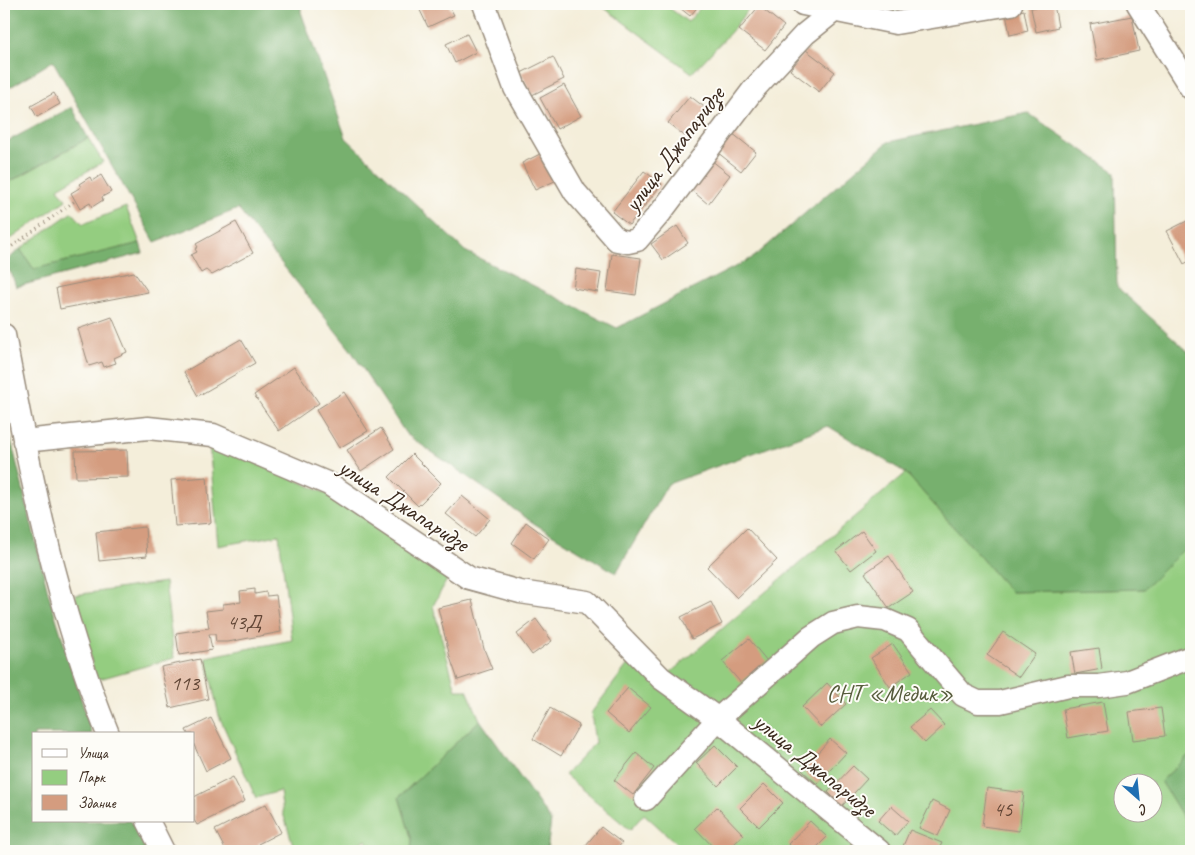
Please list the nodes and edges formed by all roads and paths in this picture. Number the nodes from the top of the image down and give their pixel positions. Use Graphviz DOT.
graph roads {
  1 [pos="484,4"];
  2 [pos="803,4"];
  3 [pos="1011,4"];
  4 [pos="1138,4"];
  5 [pos="835,10"];
  6 [pos="1191,88"];
  7 [pos="76,201"];
  8 [pos="4,252"];
  9 [pos="4,335"];
  10 [pos="24,441"];
  11 [pos="1191,657"];
  12 [pos="718,719"];
  13 [pos="107,732"];
  14 [pos="646,799"];
  15 [pos="148,822"];
  16 [pos="163,851"];
  17 [pos="879,851"];
  1 -- 5 [label="street, улица Джапаридзе"];
  2 -- 5 [label="street"];
  3 -- 5 [label="street"];
  4 -- 6 [label="street"];
  7 -- 8 [label="path"];
  9 -- 10 [label="street"];
  10 -- 12 [label="street, улица Джапаридзе"];
  10 -- 13 [label="street"];
  11 -- 12 [label="street, улица Джапаридзе"];
  12 -- 14 [label="street, улица Джапаридзе"];
  12 -- 17 [label="street, улица Джапаридзе"];
  15 -- 16 [label="street"];
}
